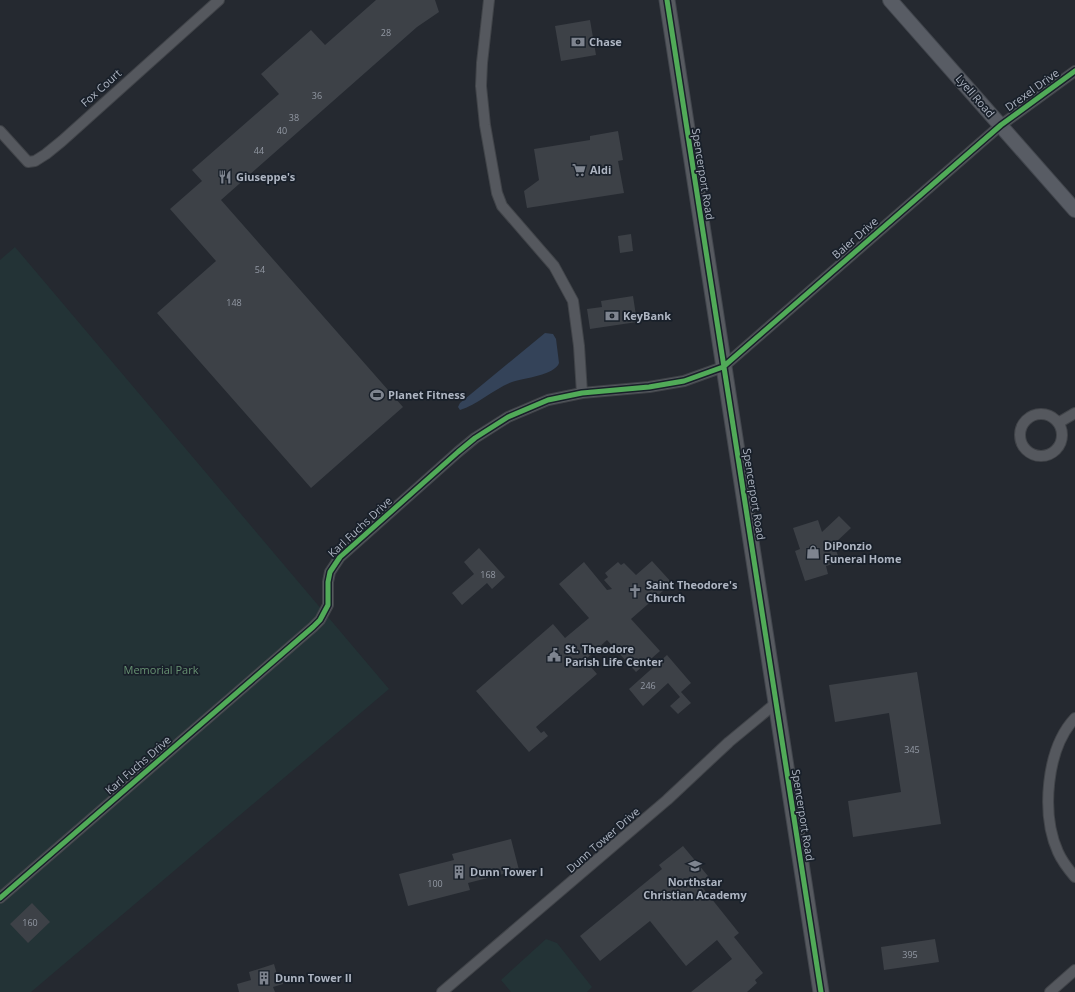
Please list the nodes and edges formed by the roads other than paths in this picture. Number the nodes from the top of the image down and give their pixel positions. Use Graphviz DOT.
graph roads {
  1 [pos="219,0"];
  2 [pos="489,0"];
  3 [pos="666,0"];
  4 [pos="890,0"];
  5 [pos="1075,71"];
  6 [pos="1000,125"];
  7 [pos="0,131"];
  8 [pos="1075,210"];
  9 [pos="723,367"];
  10 [pos="582,393"];
  11 [pos="1075,413"];
  12 [pos="1058,423"];
  13 [pos="776,703"];
  14 [pos="1075,718"];
  15 [pos="1075,877"];
  16 [pos="0,898"];
  17 [pos="1075,970"];
  18 [pos="442,992"];
  19 [pos="821,992"];
  20 [pos="1050,992"];
  1 -- 7 [label="street, Fox Court"];
  2 -- 10 [label="street"];
  3 -- 9 [label="main road, Spencerport Road"];
  4 -- 6 [label="street, Lyell Road"];
  5 -- 6 [label="street, Drexel Drive"];
  6 -- 8 [label="street, Lyell Road"];
  6 -- 9 [label="street, Baier Drive"];
  9 -- 10 [label="street, Karl Fuchs Drive"];
  9 -- 13 [label="main road, Spencerport Road"];
  10 -- 16 [label="street, Karl Fuchs Drive"];
  11 -- 12 [label="street"];
  12 -- 12 [label="street"];
  13 -- 18 [label="street, Dunn Tower Drive"];
  13 -- 19 [label="main road, Spencerport Road"];
  14 -- 15 [label="street"];
  17 -- 20 [label="street"];
}
